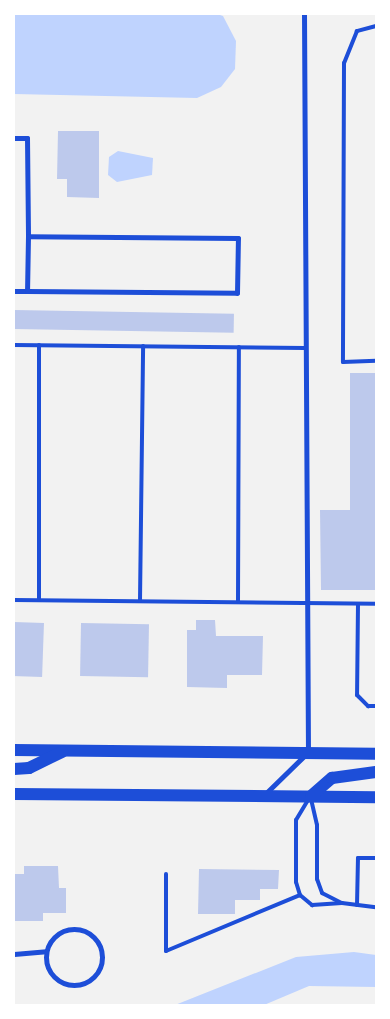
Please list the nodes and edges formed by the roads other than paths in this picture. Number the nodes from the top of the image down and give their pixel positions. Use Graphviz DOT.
graph roads {
  1 [pos="304,14"];
  2 [pos="376,26"];
  3 [pos="14,138"];
  4 [pos="28,236"];
  5 [pos="14,290"];
  6 [pos="27,290"];
  7 [pos="14,345"];
  8 [pos="40,345"];
  9 [pos="143,346"];
  10 [pos="239,347"];
  11 [pos="305,348"];
  12 [pos="376,361"];
  13 [pos="14,600"];
  14 [pos="39,600"];
  15 [pos="140,601"];
  16 [pos="238,601"];
  17 [pos="308,603"];
  18 [pos="358,604"];
  19 [pos="376,604"];
  20 [pos="376,706"];
  21 [pos="14,750"];
  22 [pos="65,751"];
  23 [pos="308,752"];
  24 [pos="376,754"];
  25 [pos="14,769"];
  26 [pos="376,772"];
  27 [pos="14,794"];
  28 [pos="263,796"];
  29 [pos="311,796"];
  30 [pos="376,797"];
  31 [pos="376,858"];
  32 [pos="166,874"];
  33 [pos="300,895"];
  34 [pos="342,903"];
  35 [pos="357,905"];
  36 [pos="376,908"];
  37 [pos="46,951"];
  38 [pos="24,953"];
  39 [pos="14,954"];
  40 [pos="14,958"];
  1 -- 11 [label="street"];
  2 -- 12 [label="lane"];
  3 -- 4 [label="street"];
  4 -- 6 [label="street"];
  4 -- 6 [label="street"];
  5 -- 6 [label="street"];
  7 -- 8 [label="lane"];
  8 -- 9 [label="lane"];
  8 -- 14 [label="lane"];
  9 -- 10 [label="lane"];
  9 -- 15 [label="lane"];
  10 -- 11 [label="lane"];
  10 -- 16 [label="lane"];
  11 -- 17 [label="street"];
  13 -- 14 [label="lane"];
  14 -- 15 [label="lane"];
  15 -- 16 [label="lane"];
  16 -- 17 [label="lane"];
  17 -- 18 [label="lane"];
  17 -- 23 [label="street"];
  18 -- 19 [label="lane"];
  18 -- 20 [label="lane"];
  21 -- 22 [label="main road"];
  22 -- 23 [label="main road"];
  22 -- 25 [label="main road"];
  23 -- 24 [label="main road"];
  23 -- 28 [label="street"];
  26 -- 29 [label="main road"];
  27 -- 28 [label="main road"];
  28 -- 29 [label="main road"];
  29 -- 30 [label="main road"];
  29 -- 33 [label="lane"];
  29 -- 34 [label="lane"];
  31 -- 35 [label="lane"];
  32 -- 33 [label="lane"];
  33 -- 34 [label="lane"];
  34 -- 35 [label="lane"];
  35 -- 36 [label="lane"];
  37 -- 37 [label="street"];
  37 -- 38 [label="street"];
  38 -- 39 [label="street"];
  38 -- 40 [label="street"];
}
